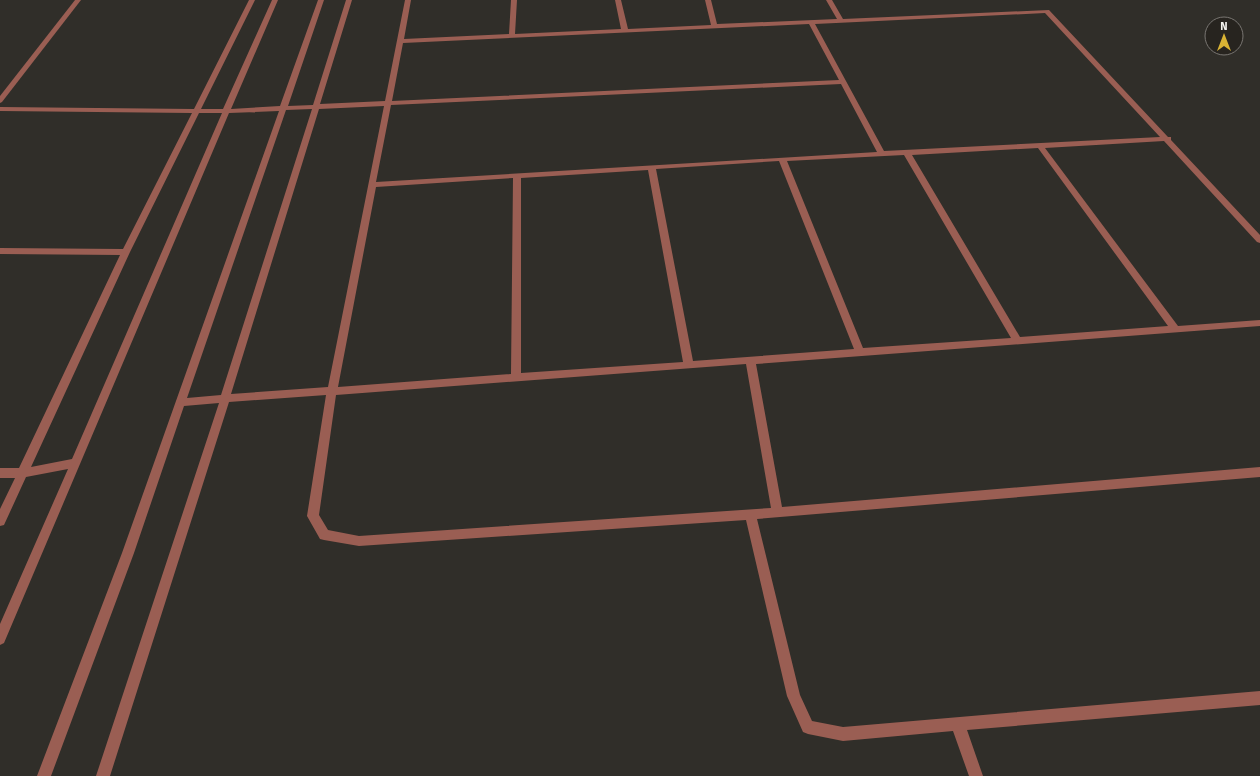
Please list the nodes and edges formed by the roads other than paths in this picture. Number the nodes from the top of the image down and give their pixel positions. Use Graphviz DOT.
graph roads {
  1 [pos="78,0"];
  2 [pos="252,0"];
  3 [pos="275,0"];
  4 [pos="321,0"];
  5 [pos="349,0"];
  6 [pos="408,0"];
  7 [pos="514,0"];
  8 [pos="618,0"];
  9 [pos="708,0"];
  10 [pos="829,0"];
  11 [pos="841,21"];
  12 [pos="812,22"];
  13 [pos="715,27"];
  14 [pos="625,31"];
  15 [pos="512,36"];
  16 [pos="400,41"];
  17 [pos="844,82"];
  18 [pos="0,101"];
  19 [pos="388,103"];
  20 [pos="317,107"];
  21 [pos="0,109"];
  22 [pos="283,109"];
  23 [pos="197,111"];
  24 [pos="226,111"];
  25 [pos="1168,139"];
  26 [pos="1040,146"];
  27 [pos="907,153"];
  28 [pos="882,154"];
  29 [pos="782,159"];
  30 [pos="652,168"];
  31 [pos="517,175"];
  32 [pos="372,185"];
  33 [pos="1260,240"];
  34 [pos="0,251"];
  35 [pos="126,252"];
  36 [pos="1260,323"];
  37 [pos="1175,329"];
  38 [pos="1018,341"];
  39 [pos="860,352"];
  40 [pos="750,360"];
  41 [pos="689,365"];
  42 [pos="516,378"];
  43 [pos="332,391"];
  44 [pos="225,399"];
  45 [pos="180,402"];
  46 [pos="76,463"];
  47 [pos="1260,472"];
  48 [pos="0,473"];
  49 [pos="24,473"];
  50 [pos="777,512"];
  51 [pos="750,515"];
  52 [pos="0,521"];
  53 [pos="0,639"];
  54 [pos="1260,698"];
  55 [pos="958,725"];
  56 [pos="44,776"];
  57 [pos="103,776"];
  58 [pos="976,776"];
  1 -- 18 [label="street"];
  2 -- 23 [label="street"];
  3 -- 24 [label="street"];
  4 -- 22 [label="street"];
  5 -- 20 [label="street"];
  6 -- 16 [label="street"];
  7 -- 15 [label="street"];
  8 -- 14 [label="street"];
  9 -- 13 [label="street"];
  10 -- 11 [label="street"];
  11 -- 12 [label="street"];
  11 -- 25 [label="street"];
  12 -- 13 [label="street"];
  12 -- 17 [label="street"];
  13 -- 14 [label="street"];
  14 -- 15 [label="street"];
  15 -- 16 [label="street"];
  16 -- 19 [label="street"];
  17 -- 19 [label="street"];
  17 -- 28 [label="street"];
  19 -- 20 [label="street"];
  19 -- 32 [label="street"];
  20 -- 22 [label="street"];
  20 -- 44 [label="street"];
  21 -- 23 [label="street"];
  22 -- 24 [label="street"];
  22 -- 45 [label="street"];
  23 -- 24 [label="street"];
  23 -- 35 [label="street"];
  24 -- 46 [label="street"];
  25 -- 26 [label="street"];
  25 -- 33 [label="street"];
  26 -- 27 [label="street"];
  26 -- 37 [label="street"];
  27 -- 28 [label="street"];
  27 -- 38 [label="street"];
  28 -- 29 [label="street"];
  29 -- 30 [label="street"];
  29 -- 39 [label="street"];
  30 -- 31 [label="street"];
  30 -- 41 [label="street"];
  31 -- 32 [label="street"];
  31 -- 42 [label="street"];
  32 -- 43 [label="street"];
  34 -- 35 [label="street"];
  35 -- 49 [label="street"];
  36 -- 37 [label="street"];
  37 -- 38 [label="street"];
  38 -- 39 [label="street"];
  39 -- 40 [label="street"];
  40 -- 41 [label="street"];
  40 -- 50 [label="street"];
  41 -- 42 [label="street"];
  42 -- 43 [label="street"];
  43 -- 44 [label="street"];
  43 -- 51 [label="street"];
  44 -- 45 [label="street"];
  44 -- 57 [label="street"];
  45 -- 56 [label="street"];
  46 -- 49 [label="street"];
  46 -- 53 [label="street"];
  47 -- 50 [label="street"];
  48 -- 49 [label="street"];
  49 -- 52 [label="street"];
  50 -- 51 [label="street"];
  51 -- 55 [label="street"];
  54 -- 55 [label="street"];
  55 -- 58 [label="street"];
}
